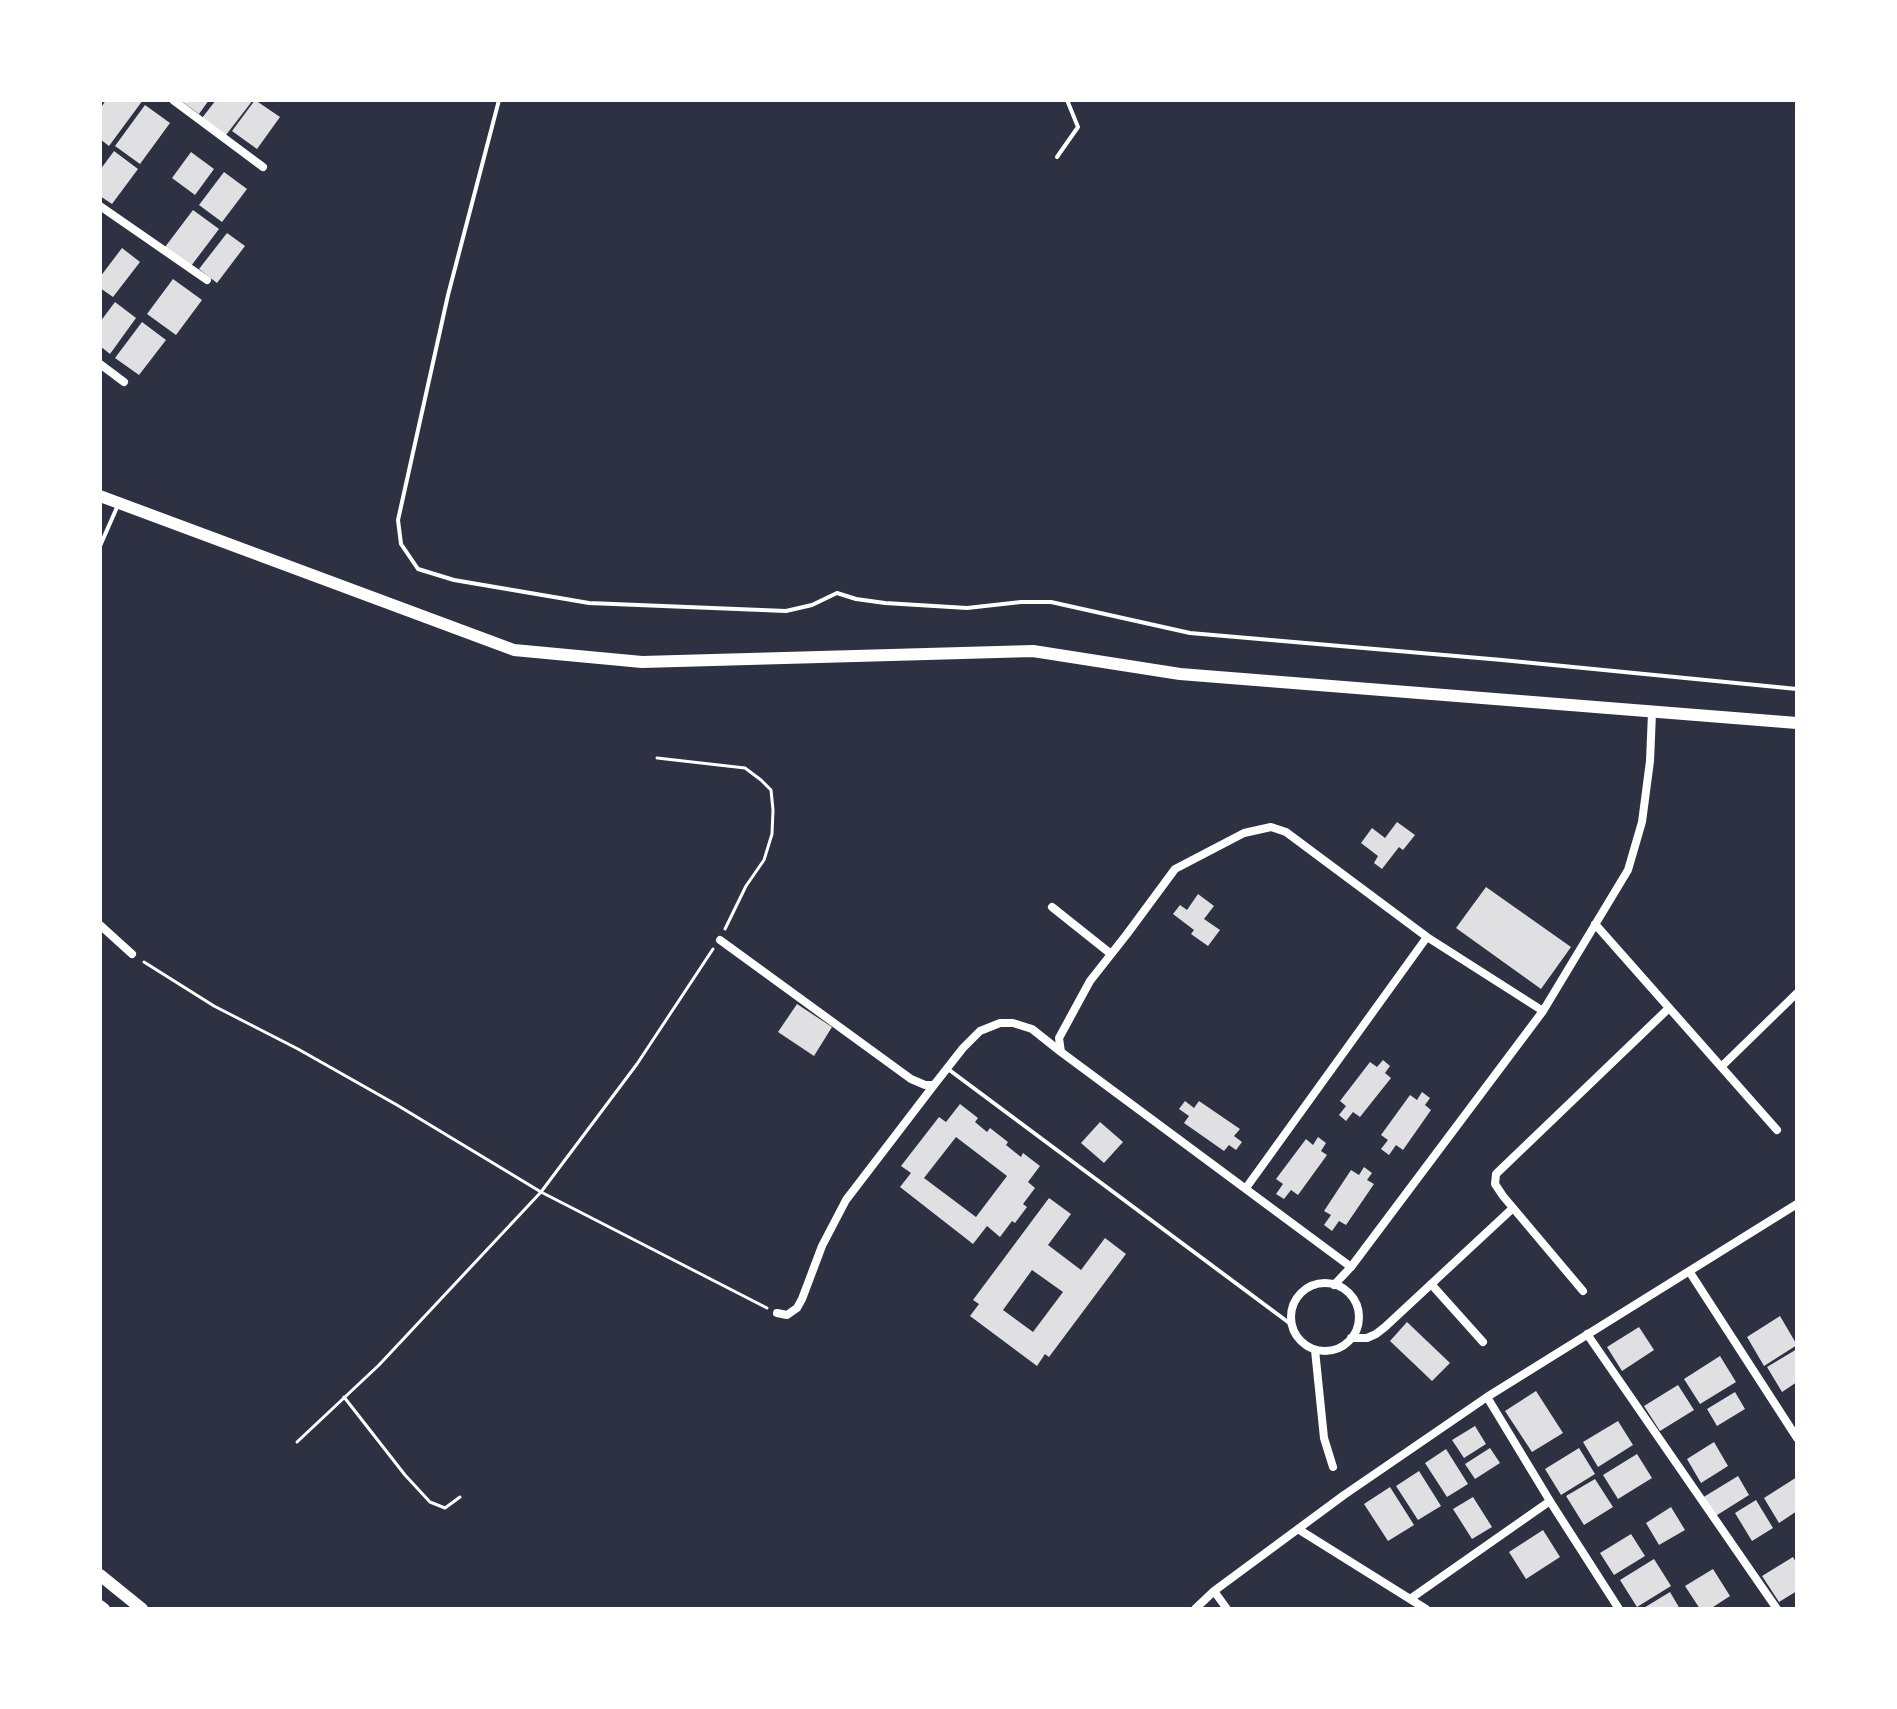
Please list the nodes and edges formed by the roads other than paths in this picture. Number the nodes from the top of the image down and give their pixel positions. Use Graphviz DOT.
graph roads {
  1 [pos="173,100"];
  2 [pos="499,100"];
  3 [pos="1067,100"];
  4 [pos="1057,157"];
  5 [pos="263,167"];
  6 [pos="100,206"];
  7 [pos="207,280"];
  8 [pos="100,364"];
  9 [pos="124,382"];
  10 [pos="100,496"];
  11 [pos="119,503"];
  12 [pos="100,546"];
  13 [pos="1797,689"];
  14 [pos="1652,713"];
  15 [pos="1797,723"];
  16 [pos="1052,907"];
  17 [pos="1595,924"];
  18 [pos="100,925"];
  19 [pos="1427,937"];
  20 [pos="720,940"];
  21 [pos="132,954"];
  22 [pos="1111,954"];
  23 [pos="1797,993"];
  24 [pos="1669,1008"];
  25 [pos="1543,1011"];
  26 [pos="1061,1052"];
  27 [pos="1721,1067"];
  28 [pos="948,1069"];
  29 [pos="934,1085"];
  30 [pos="1777,1130"];
  31 [pos="1246,1188"];
  32 [pos="1794,1205"];
  33 [pos="1513,1208"];
  34 [pos="1797,1216"];
  35 [pos="1351,1267"];
  36 [pos="1689,1271"];
  37 [pos="1431,1284"];
  38 [pos="1334,1285"];
  39 [pos="1583,1291"];
  40 [pos="777,1313"];
  41 [pos="1292,1325"];
  42 [pos="1587,1334"];
  43 [pos="1351,1338"];
  44 [pos="1483,1342"];
  45 [pos="1315,1350"];
  46 [pos="1487,1397"];
  47 [pos="1797,1438"];
  48 [pos="1333,1467"];
  49 [pos="1550,1501"];
  50 [pos="1298,1529"];
  51 [pos="100,1575"];
  52 [pos="1214,1591"];
  53 [pos="1410,1599"];
  54 [pos="142,1609"];
  55 [pos="1195,1609"];
  56 [pos="1227,1609"];
  57 [pos="1426,1609"];
  58 [pos="1619,1609"];
  59 [pos="1777,1609"];
  1 -- 5 [label="street"];
  2 -- 13 [label="lane"];
  3 -- 4 [label="lane"];
  6 -- 7 [label="street"];
  8 -- 9 [label="street"];
  10 -- 11 [label="main road"];
  11 -- 12 [label="lane"];
  11 -- 14 [label="main road"];
  14 -- 15 [label="main road"];
  14 -- 17 [label="street"];
  16 -- 22 [label="street"];
  17 -- 24 [label="street"];
  17 -- 25 [label="street"];
  18 -- 21 [label="street"];
  19 -- 22 [label="street"];
  19 -- 25 [label="street"];
  19 -- 31 [label="street"];
  20 -- 29 [label="street"];
  22 -- 26 [label="street"];
  23 -- 27 [label="street"];
  24 -- 27 [label="street"];
  24 -- 33 [label="street"];
  25 -- 35 [label="street"];
  26 -- 28 [label="street"];
  26 -- 31 [label="street"];
  27 -- 30 [label="street"];
  28 -- 29 [label="street"];
  28 -- 41 [label="lane"];
  29 -- 40 [label="street"];
  31 -- 35 [label="street"];
  32 -- 34 [label="street"];
  32 -- 36 [label="street"];
  33 -- 37 [label="street"];
  33 -- 39 [label="street"];
  35 -- 38 [label="street"];
  36 -- 42 [label="street"];
  36 -- 47 [label="street"];
  37 -- 43 [label="street"];
  37 -- 44 [label="street"];
  38 -- 41 [label="street"];
  38 -- 43 [label="street"];
  41 -- 45 [label="street"];
  42 -- 46 [label="street"];
  42 -- 59 [label="street"];
  43 -- 45 [label="street"];
  45 -- 48 [label="street"];
  46 -- 49 [label="street"];
  46 -- 50 [label="street"];
  49 -- 53 [label="street"];
  49 -- 58 [label="street"];
  50 -- 52 [label="street"];
  50 -- 53 [label="street"];
  51 -- 54 [label="main road"];
  52 -- 55 [label="street"];
  52 -- 56 [label="street"];
  53 -- 57 [label="street"];
}
